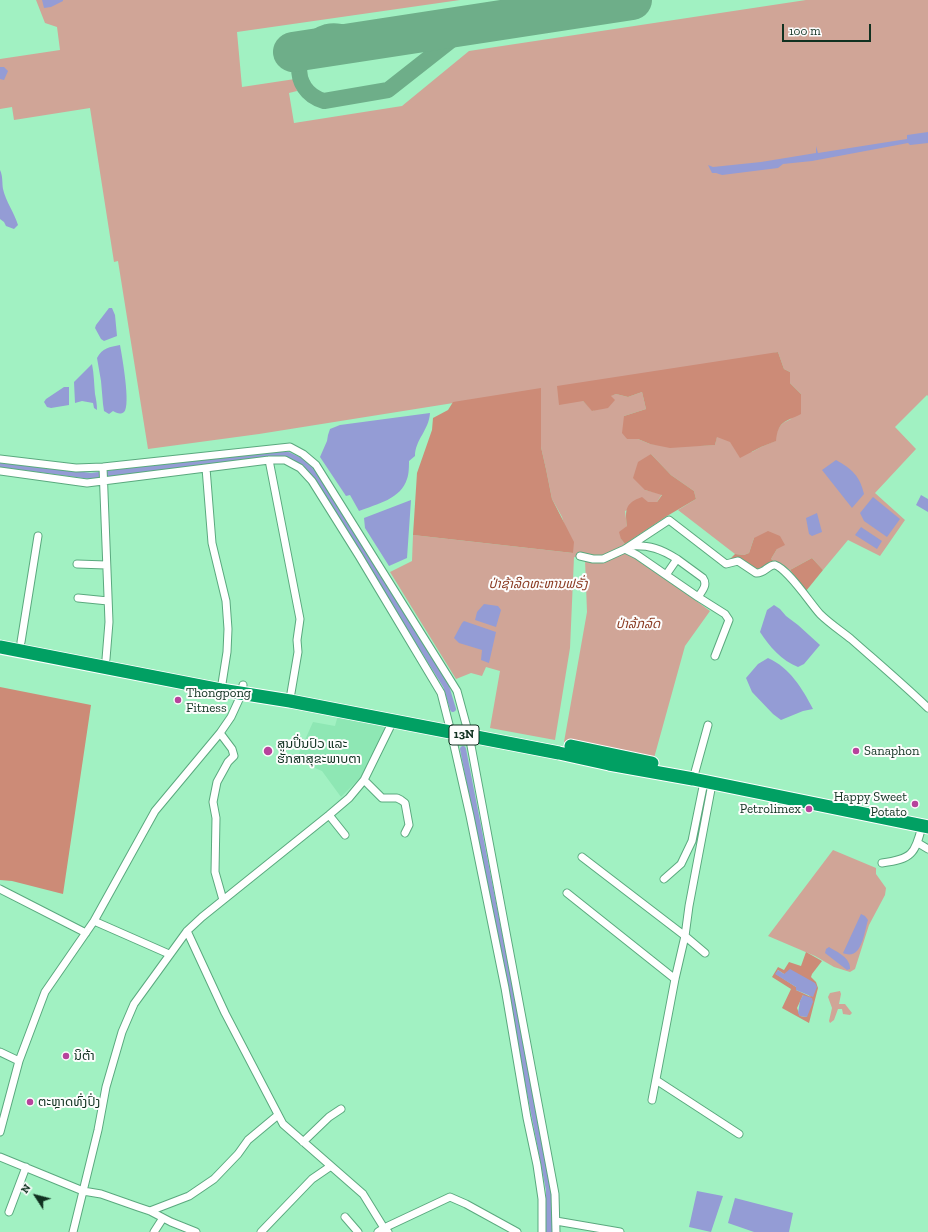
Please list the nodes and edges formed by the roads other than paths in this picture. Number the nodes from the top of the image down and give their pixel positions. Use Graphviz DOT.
graph roads {
  1 [pos="0,458"];
  2 [pos="269,460"];
  3 [pos="103,468"];
  4 [pos="206,468"];
  5 [pos="0,471"];
  6 [pos="103,479"];
  7 [pos="38,536"];
  8 [pos="627,547"];
  9 [pos="580,556"];
  10 [pos="677,559"];
  11 [pos="77,564"];
  12 [pos="106,565"];
  13 [pos="666,575"];
  14 [pos="698,597"];
  15 [pos="78,598"];
  16 [pos="108,601"];
  17 [pos="0,638"];
  18 [pos="21,642"];
  19 [pos="0,646"];
  20 [pos="715,656"];
  21 [pos="106,659"];
  22 [pos="222,686"];
  23 [pos="242,689"];
  24 [pos="291,693"];
  25 [pos="928,708"];
  26 [pos="394,721"];
  27 [pos="708,725"];
  28 [pos="450,728"];
  29 [pos="468,732"];
  30 [pos="220,734"];
  31 [pos="695,772"];
  32 [pos="364,780"];
  33 [pos="708,783"];
  34 [pos="330,815"];
  35 [pos="926,824"];
  36 [pos="405,833"];
  37 [pos="345,835"];
  38 [pos="918,843"];
  39 [pos="928,850"];
  40 [pos="582,857"];
  41 [pos="882,863"];
  42 [pos="664,879"];
  43 [pos="0,888"];
  44 [pos="567,893"];
  45 [pos="223,900"];
  46 [pos="94,921"];
  47 [pos="187,931"];
  48 [pos="86,933"];
  49 [pos="685,936"];
  50 [pos="705,953"];
  51 [pos="169,954"];
  52 [pos="675,979"];
  53 [pos="0,1052"];
  54 [pos="19,1061"];
  55 [pos="656,1080"];
  56 [pos="652,1100"];
  57 [pos="341,1109"];
  58 [pos="278,1115"];
  59 [pos="0,1132"];
  60 [pos="739,1134"];
  61 [pos="303,1142"];
  62 [pos="0,1157"];
  63 [pos="331,1166"];
  64 [pos="26,1167"];
  65 [pos="83,1191"];
  66 [pos="150,1211"];
  67 [pos="9,1212"];
  68 [pos="344,1217"];
  69 [pos="163,1218"];
  70 [pos="556,1221"];
  71 [pos="383,1231"];
  72 [pos="73,1232"];
  73 [pos="154,1232"];
  74 [pos="196,1232"];
  75 [pos="261,1232"];
  76 [pos="358,1232"];
  77 [pos="517,1232"];
  78 [pos="542,1232"];
  79 [pos="556,1232"];
  80 [pos="620,1232"];
  1 -- 3 [label="street"];
  2 -- 4 [label="street"];
  2 -- 24 [label="street"];
  2 -- 28 [label="street"];
  3 -- 6 [label="street"];
  3 -- 29 [label="street"];
  4 -- 6 [label="street"];
  4 -- 22 [label="street"];
  5 -- 6 [label="street"];
  6 -- 12 [label="street"];
  7 -- 18 [label="street"];
  8 -- 9 [label="street"];
  8 -- 10 [label="street"];
  8 -- 13 [label="street"];
  8 -- 25 [label="street"];
  10 -- 13 [label="street"];
  10 -- 14 [label="street"];
  11 -- 12 [label="street"];
  12 -- 16 [label="street"];
  13 -- 14 [label="street"];
  14 -- 20 [label="street"];
  15 -- 16 [label="street"];
  16 -- 21 [label="street"];
  17 -- 18 [label="highway, 13N"];
  18 -- 21 [label="highway, 13N"];
  19 -- 22 [label="highway, 13N"];
  21 -- 22 [label="highway, 13N"];
  22 -- 23 [label="highway, 13N"];
  23 -- 24 [label="highway, 13N"];
  23 -- 26 [label="highway, 13N"];
  23 -- 30 [label="street"];
  24 -- 28 [label="highway, 13N"];
  26 -- 28 [label="highway, 13N"];
  26 -- 32 [label="street"];
  27 -- 31 [label="street"];
  28 -- 29 [label="highway, 13N"];
  28 -- 78 [label="street"];
  29 -- 31 [label="highway, 13N"];
  29 -- 33 [label="highway, 13N"];
  29 -- 70 [label="street"];
  30 -- 45 [label="street"];
  30 -- 46 [label="street"];
  31 -- 35 [label="highway, 13N"];
  32 -- 34 [label="street"];
  32 -- 36 [label="street"];
  33 -- 35 [label="highway, 13N"];
  33 -- 42 [label="street"];
  33 -- 49 [label="street"];
  34 -- 37 [label="street"];
  34 -- 45 [label="street"];
  35 -- 38 [label="street"];
  38 -- 39 [label="street"];
  38 -- 41 [label="street"];
  40 -- 49 [label="street"];
  43 -- 48 [label="street"];
  44 -- 52 [label="street"];
  45 -- 47 [label="street"];
  46 -- 48 [label="street"];
  46 -- 51 [label="street"];
  47 -- 51 [label="street"];
  47 -- 58 [label="street"];
  48 -- 54 [label="street"];
  49 -- 50 [label="street"];
  49 -- 52 [label="street"];
  51 -- 65 [label="street"];
  52 -- 55 [label="street"];
  53 -- 54 [label="street"];
  54 -- 59 [label="street"];
  55 -- 56 [label="street"];
  55 -- 60 [label="street"];
  57 -- 61 [label="street"];
  58 -- 61 [label="street"];
  58 -- 66 [label="street"];
  61 -- 63 [label="street"];
  62 -- 64 [label="street"];
  63 -- 71 [label="street"];
  63 -- 75 [label="street"];
  64 -- 65 [label="street"];
  64 -- 67 [label="street"];
  65 -- 66 [label="street"];
  65 -- 72 [label="street"];
  66 -- 69 [label="street"];
  68 -- 76 [label="street"];
  69 -- 73 [label="street"];
  69 -- 74 [label="street"];
  70 -- 79 [label="street"];
  70 -- 80 [label="street"];
  71 -- 77 [label="street"];
}
